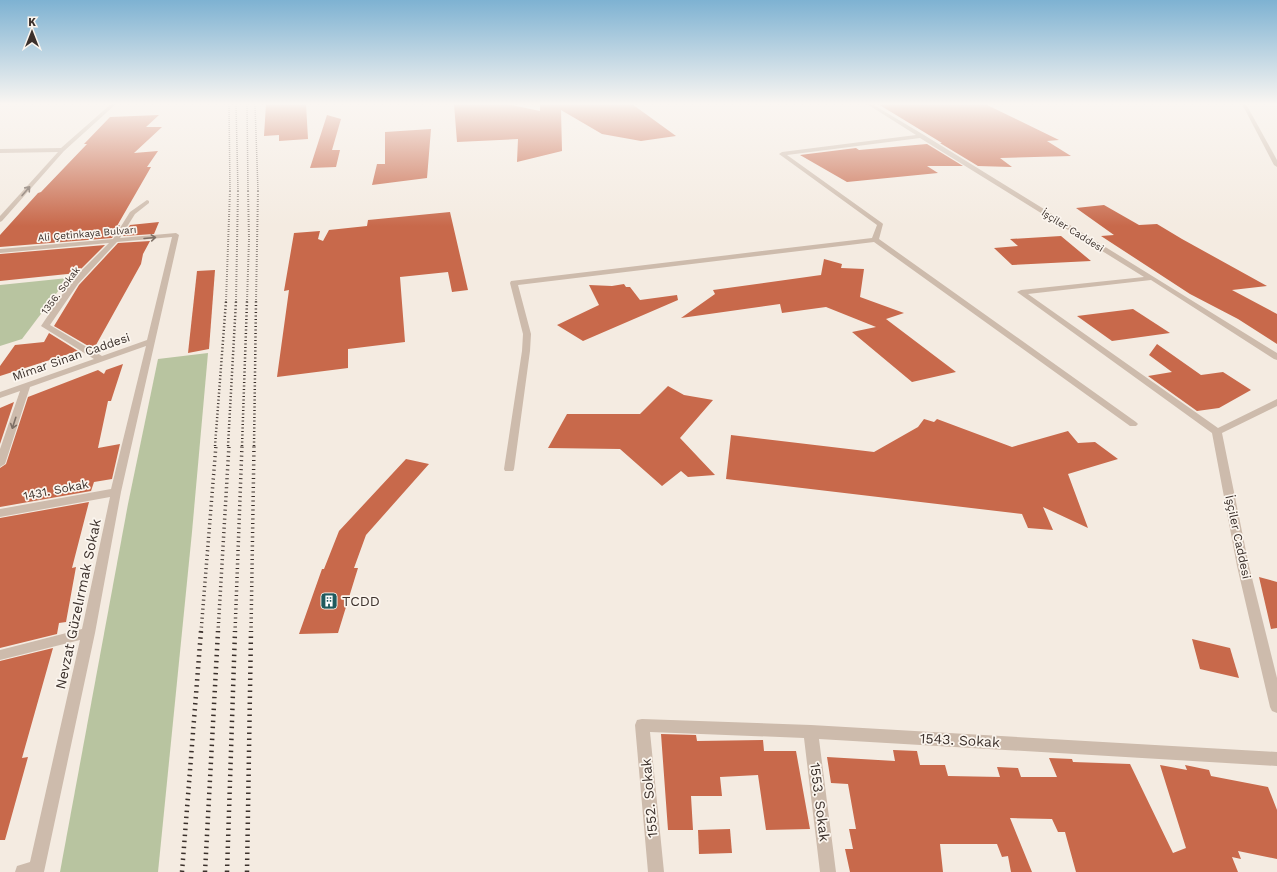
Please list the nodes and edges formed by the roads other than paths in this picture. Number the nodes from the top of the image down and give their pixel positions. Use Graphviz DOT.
graph roads {
  1 [pos="68,145"];
  2 [pos="854,145"];
  3 [pos="936,145"];
  4 [pos="1266,145"];
  5 [pos="62,150"];
  6 [pos="0,151"];
  7 [pos="1277,165"];
  8 [pos="147,202"];
  9 [pos="0,220"];
  10 [pos="176,235"];
  11 [pos="875,240"];
  12 [pos="115,241"];
  13 [pos="0,251"];
  14 [pos="1152,278"];
  15 [pos="150,342"];
  16 [pos="1277,357"];
  17 [pos="100,359"];
  18 [pos="26,386"];
  19 [pos="0,395"];
  20 [pos="1277,402"];
  21 [pos="1133,424"];
  22 [pos="1217,432"];
  23 [pos="0,464"];
  24 [pos="509,469"];
  25 [pos="116,492"];
  26 [pos="0,513"];
  27 [pos="88,633"];
  28 [pos="0,654"];
  29 [pos="1277,707"];
  30 [pos="642,725"];
  31 [pos="811,732"];
  32 [pos="1277,759"];
  33 [pos="32,871"];
  34 [pos="656,872"];
  35 [pos="828,872"];
  1 -- 5 [label="street"];
  2 -- 11 [label="street"];
  3 -- 14 [label="street, İşçiler Caddesi"];
  4 -- 7 [label="street"];
  5 -- 6 [label="street"];
  9 -- 5 [label="street, one-way"];
  8 -- 12 [label="street, 1356. Sokak"];
  12 -- 10 [label="street, Ali Çetinkaya Bulvarı, one-way"];
  10 -- 15 [label="street, Nevzat Güzelırmak Sokak"];
  11 -- 21 [label="street"];
  11 -- 24 [label="street"];
  12 -- 13 [label="street, Ali Çetinkaya Bulvarı"];
  12 -- 17 [label="street, 1356. Sokak"];
  14 -- 16 [label="street, İşçiler Caddesi"];
  14 -- 22 [label="street"];
  15 -- 17 [label="street, Mimar Sinan Caddesi"];
  15 -- 25 [label="street, Nevzat Güzelırmak Sokak"];
  17 -- 18 [label="street, Mimar Sinan Caddesi"];
  18 -- 19 [label="street, Mimar Sinan Caddesi"];
  18 -- 23 [label="street, one-way"];
  20 -- 22 [label="street"];
  22 -- 29 [label="street, İşçiler Caddesi"];
  25 -- 26 [label="street, 1431. Sokak"];
  25 -- 27 [label="street, Nevzat Güzelırmak Sokak"];
  27 -- 28 [label="street"];
  27 -- 33 [label="street, Nevzat Güzelırmak Sokak"];
  30 -- 31 [label="street, 1543. Sokak"];
  30 -- 34 [label="street, 1552. Sokak"];
  31 -- 32 [label="street, 1543. Sokak"];
  31 -- 35 [label="street, 1553. Sokak"];
}
